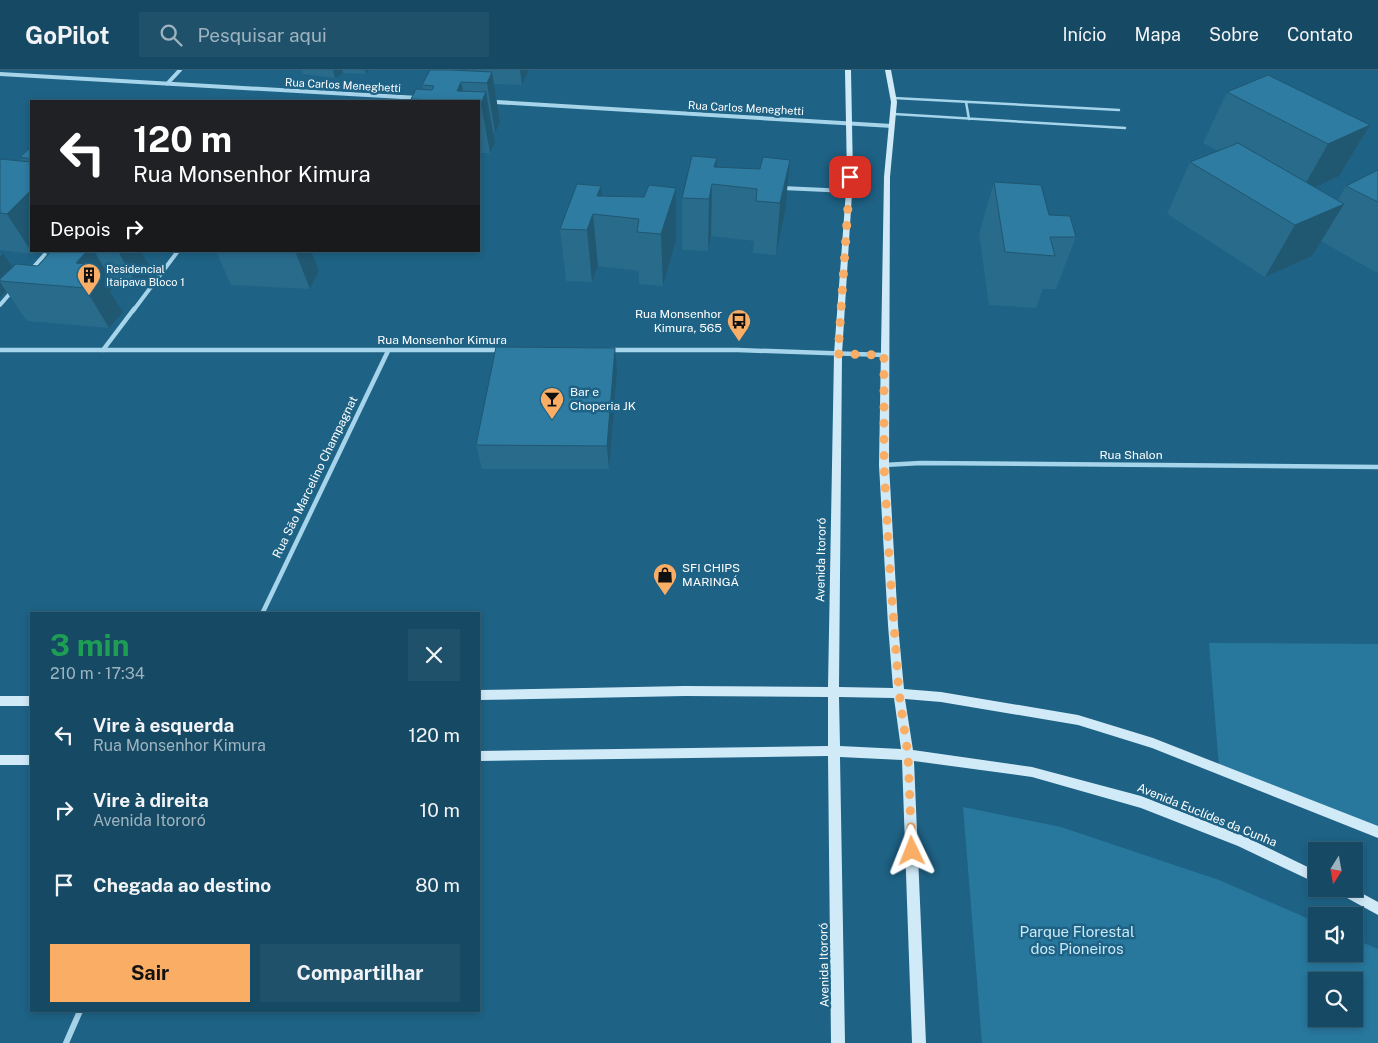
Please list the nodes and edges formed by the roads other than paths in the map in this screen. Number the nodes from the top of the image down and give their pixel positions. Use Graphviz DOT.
graph roads {
  1 [pos="180,70"];
  2 [pos="888,70"];
  3 [pos="0,74"];
  4 [pos="848,74"];
  5 [pos="168,84"];
  6 [pos="426,98"];
  7 [pos="894,98"];
  8 [pos="480,102"];
  9 [pos="966,102"];
  10 [pos="1119,110"];
  11 [pos="894,114"];
  12 [pos="969,119"];
  13 [pos="850,123"];
  14 [pos="892,126"];
  15 [pos="1124,128"];
  16 [pos="776,188"];
  17 [pos="848,191"];
  18 [pos="47,252"];
  19 [pos="177,252"];
  20 [pos="24,278"];
  21 [pos="18,285"];
  22 [pos="0,305"];
  23 [pos="0,350"];
  24 [pos="103,350"];
  25 [pos="508,350"];
  26 [pos="608,350"];
  27 [pos="388,351"];
  28 [pos="838,354"];
  29 [pos="884,355"];
  30 [pos="884,465"];
  31 [pos="1378,467"];
  32 [pos="263,612"];
  33 [pos="833,692"];
  34 [pos="899,692"];
  35 [pos="480,695"];
  36 [pos="0,701"];
  37 [pos="30,701"];
  38 [pos="835,751"];
  39 [pos="908,755"];
  40 [pos="480,756"];
  41 [pos="0,760"];
  42 [pos="30,760"];
  43 [pos="1378,832"];
  44 [pos="1308,873"];
  45 [pos="1359,898"];
  46 [pos="1378,908"];
  47 [pos="80,1012"];
  48 [pos="66,1043"];
  49 [pos="838,1043"];
  50 [pos="919,1043"];
  1 -- 5 [label="street"];
  2 -- 7 [label="main road"];
  3 -- 5 [label="street, Rua Carlos Meneghetti"];
  4 -- 13 [label="main road, Avenida Itororó"];
  5 -- 6 [label="street, Rua Carlos Meneghetti"];
  7 -- 9 [label="lane"];
  7 -- 11 [label="main road"];
  8 -- 13 [label="street, Rua Carlos Meneghetti"];
  9 -- 10 [label="lane"];
  9 -- 12 [label="lane"];
  11 -- 12 [label="lane"];
  11 -- 14 [label="main road"];
  12 -- 15 [label="lane"];
  13 -- 14 [label="street, Rua Carlos Meneghetti"];
  13 -- 17 [label="main road, Avenida Itororó"];
  14 -- 29 [label="main road"];
  16 -- 17 [label="street"];
  17 -- 28 [label="main road, Avenida Itororó"];
  18 -- 20 [label="street"];
  19 -- 24 [label="street"];
  21 -- 22 [label="street"];
  23 -- 24 [label="street, Rua Monsenhor Kimura"];
  24 -- 27 [label="street, Rua Monsenhor Kimura"];
  25 -- 27 [label="street, Rua Monsenhor Kimura"];
  26 -- 28 [label="street"];
  27 -- 32 [label="street, Rua São Marcelino Champagnat"];
  28 -- 29 [label="street"];
  28 -- 33 [label="main road, Avenida Itororó"];
  29 -- 30 [label="main road"];
  30 -- 31 [label="street, Rua Shalon"];
  30 -- 34 [label="main road"];
  33 -- 34 [label="main road"];
  33 -- 35 [label="main road"];
  33 -- 38 [label="main road, Avenida Itororó"];
  34 -- 39 [label="main road"];
  34 -- 43 [label="main road"];
  36 -- 37 [label="main road"];
  38 -- 39 [label="main road, Avenida Euclídes da Cunha"];
  38 -- 40 [label="main road, Avenida Euclídes da Cunha"];
  38 -- 49 [label="main road, Avenida Itororó"];
  39 -- 44 [label="main road, Avenida Euclídes da Cunha"];
  39 -- 50 [label="main road"];
  41 -- 42 [label="main road"];
  45 -- 46 [label="main road"];
  47 -- 48 [label="street"];
}
